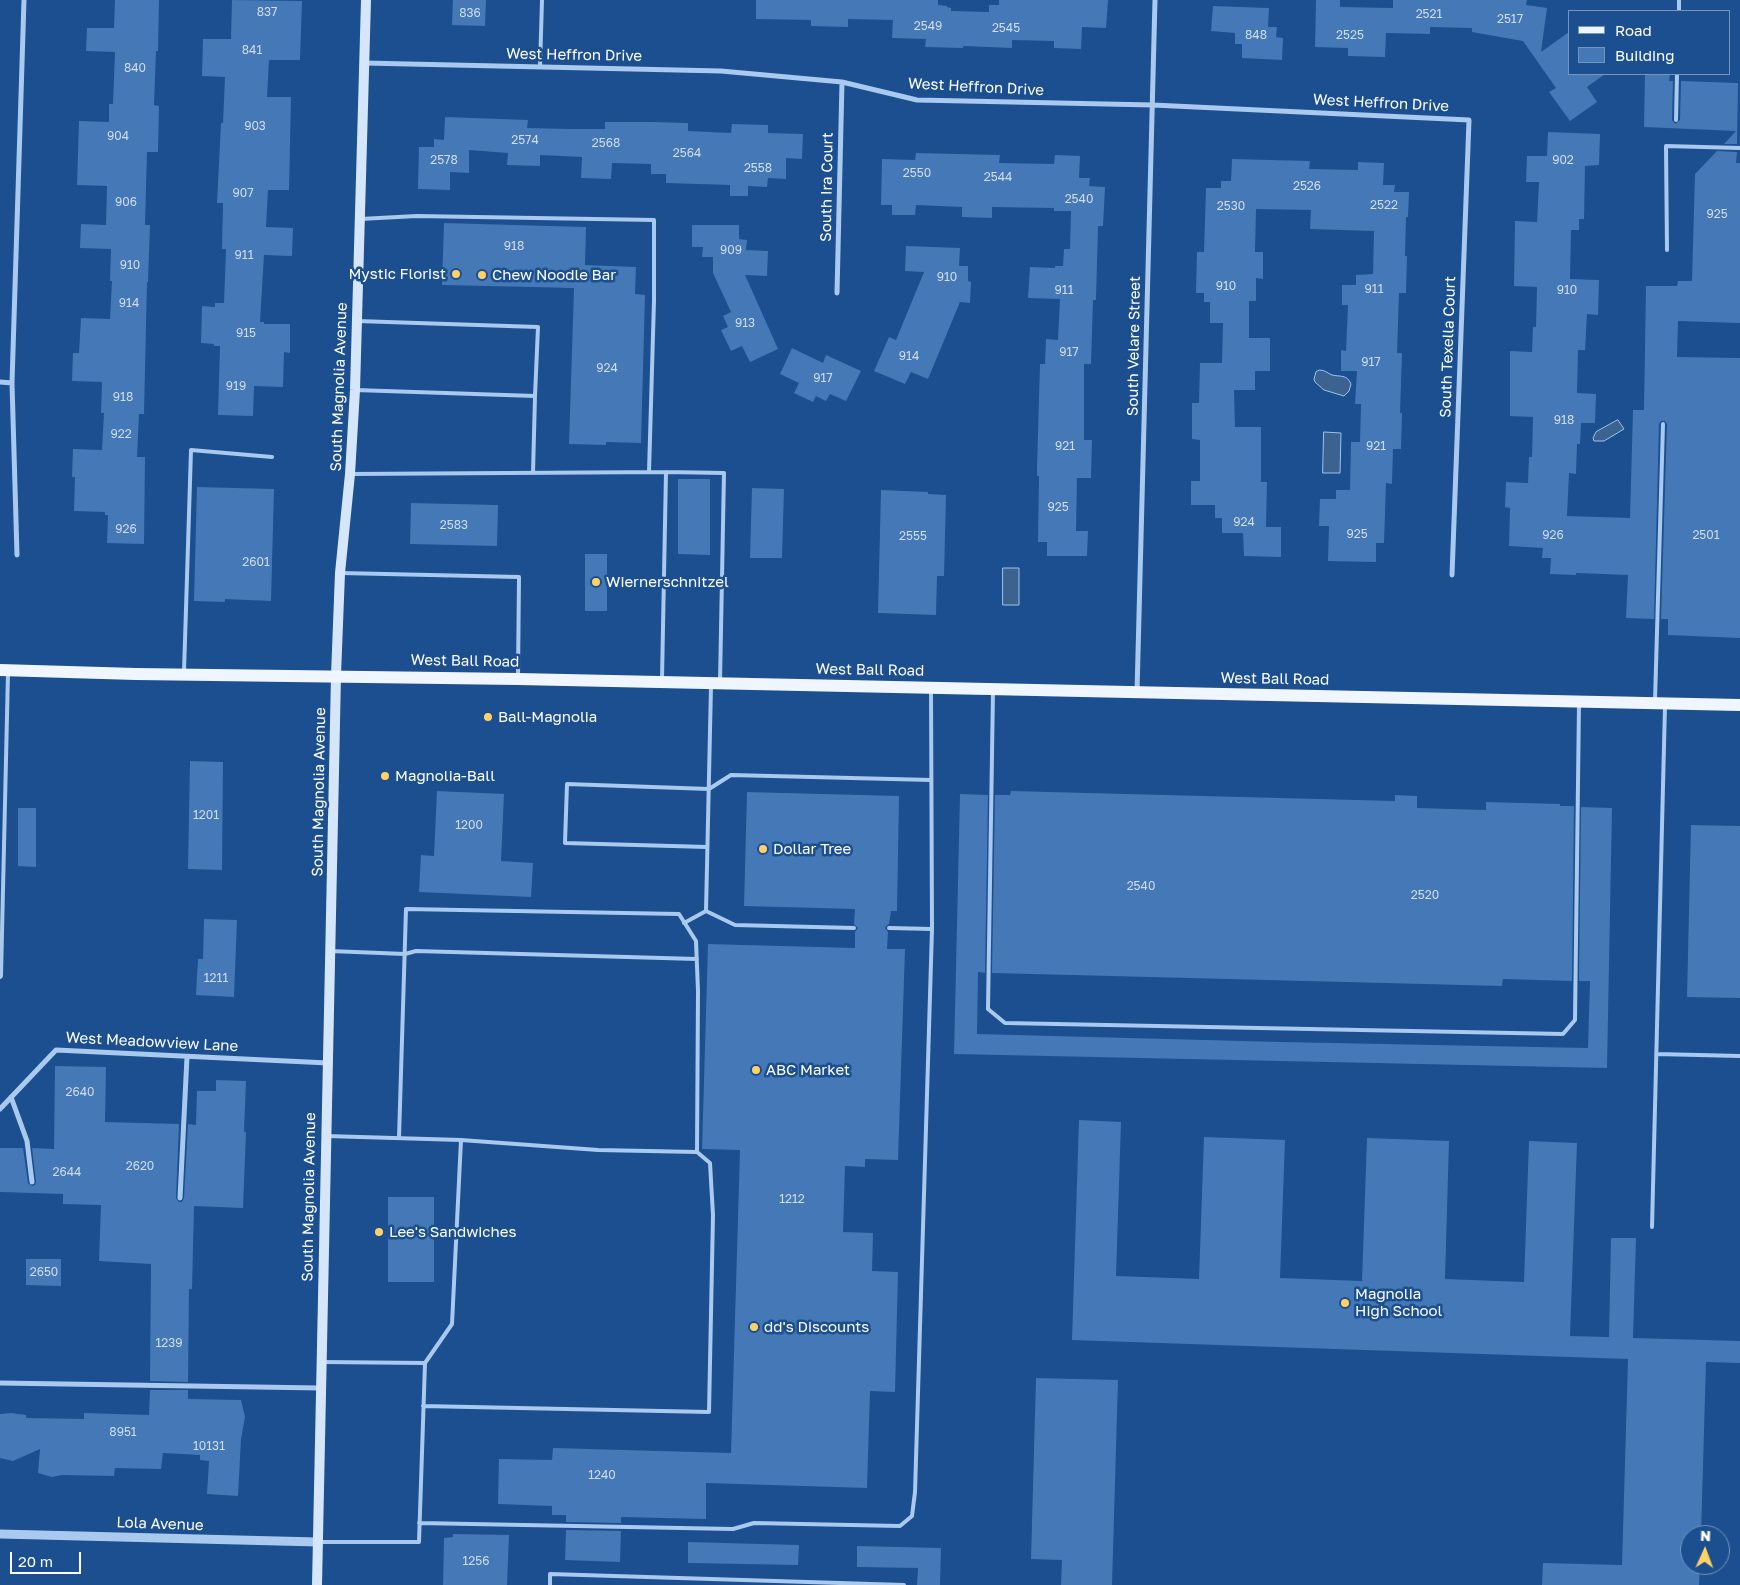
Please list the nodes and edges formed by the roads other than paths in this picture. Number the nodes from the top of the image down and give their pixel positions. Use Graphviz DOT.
graph roads {
  1 [pos="24,0"];
  2 [pos="366,0"];
  3 [pos="542,0"];
  4 [pos="1155,0"];
  5 [pos="364,63"];
  6 [pos="540,67"];
  7 [pos="1677,75"];
  8 [pos="842,82"];
  9 [pos="1152,105"];
  10 [pos="1470,120"];
  11 [pos="1676,120"];
  12 [pos="1740,148"];
  13 [pos="360,218"];
  14 [pos="1667,250"];
  15 [pos="838,293"];
  16 [pos="357,321"];
  17 [pos="0,382"];
  18 [pos="12,383"];
  19 [pos="355,390"];
  20 [pos="535,396"];
  21 [pos="1663,424"];
  22 [pos="272,457"];
  23 [pos="649,472"];
  24 [pos="666,472"];
  25 [pos="350,474"];
  26 [pos="533,474"];
  27 [pos="17,555"];
  28 [pos="340,573"];
  29 [pos="1452,575"];
  30 [pos="4,670"];
  31 [pos="184,674"];
  32 [pos="336,676"];
  33 [pos="518,679"];
  34 [pos="662,682"];
  35 [pos="715,683"];
  36 [pos="931,688"];
  37 [pos="993,689"];
  38 [pos="1137,692"];
  39 [pos="1579,702"];
  40 [pos="1660,703"];
  41 [pos="1740,705"];
  42 [pos="931,780"];
  43 [pos="709,789"];
  44 [pos="707,847"];
  45 [pos="706,911"];
  46 [pos="684,923"];
  47 [pos="854,928"];
  48 [pos="889,928"];
  49 [pos="932,929"];
  50 [pos="330,951"];
  51 [pos="405,954"];
  52 [pos="696,959"];
  53 [pos="0,977"];
  54 [pos="1657,1054"];
  55 [pos="187,1056"];
  56 [pos="1740,1056"];
  57 [pos="328,1063"];
  58 [pos="11,1097"];
  59 [pos="0,1109"];
  60 [pos="326,1136"];
  61 [pos="399,1138"];
  62 [pos="461,1140"];
  63 [pos="697,1152"];
  64 [pos="32,1182"];
  65 [pos="180,1198"];
  66 [pos="1652,1227"];
  67 [pos="321,1362"];
  68 [pos="425,1363"];
  69 [pos="0,1383"];
  70 [pos="320,1388"];
  71 [pos="423,1406"];
  72 [pos="419,1523"];
  73 [pos="0,1534"];
  74 [pos="318,1542"];
  75 [pos="317,1585"];
  76 [pos="550,1585"];
  77 [pos="904,1585"];
  1 -- 18 [label="street"];
  2 -- 5 [label="main road, South Magnolia Avenue"];
  3 -- 6 [label="lane"];
  4 -- 9 [label="street, South Velare Street"];
  5 -- 6 [label="street, West Heffron Drive"];
  5 -- 13 [label="main road, South Magnolia Avenue"];
  6 -- 8 [label="street, West Heffron Drive"];
  7 -- 11 [label="lane"];
  8 -- 9 [label="street, West Heffron Drive"];
  8 -- 15 [label="street, South Ira Court"];
  9 -- 10 [label="street, West Heffron Drive"];
  9 -- 38 [label="street, South Velare Street"];
  10 -- 29 [label="street, South Texella Court"];
  12 -- 14 [label="lane"];
  13 -- 16 [label="main road, South Magnolia Avenue"];
  13 -- 23 [label="lane"];
  16 -- 19 [label="main road, South Magnolia Avenue"];
  16 -- 20 [label="lane"];
  17 -- 18 [label="street"];
  18 -- 27 [label="street"];
  19 -- 20 [label="lane"];
  19 -- 25 [label="main road, South Magnolia Avenue"];
  20 -- 26 [label="lane"];
  21 -- 40 [label="lane"];
  22 -- 31 [label="lane"];
  23 -- 24 [label="lane"];
  23 -- 26 [label="lane"];
  24 -- 34 [label="lane"];
  24 -- 35 [label="lane"];
  25 -- 26 [label="lane"];
  25 -- 28 [label="main road, South Magnolia Avenue"];
  28 -- 32 [label="main road, South Magnolia Avenue"];
  28 -- 33 [label="lane"];
  30 -- 31 [label="main road, West Ball Road"];
  30 -- 53 [label="lane"];
  31 -- 32 [label="main road, West Ball Road"];
  32 -- 33 [label="main road, West Ball Road"];
  32 -- 50 [label="main road, South Magnolia Avenue"];
  33 -- 34 [label="main road, West Ball Road"];
  34 -- 35 [label="main road, West Ball Road"];
  35 -- 36 [label="main road, West Ball Road"];
  35 -- 43 [label="lane"];
  36 -- 37 [label="main road, West Ball Road"];
  36 -- 42 [label="lane"];
  37 -- 38 [label="main road, West Ball Road"];
  37 -- 39 [label="lane"];
  38 -- 39 [label="main road, West Ball Road"];
  39 -- 40 [label="main road, West Ball Road"];
  40 -- 41 [label="main road, West Ball Road"];
  40 -- 54 [label="lane"];
  42 -- 43 [label="lane"];
  42 -- 49 [label="lane"];
  43 -- 44 [label="lane"];
  43 -- 44 [label="lane"];
  44 -- 45 [label="lane"];
  45 -- 46 [label="lane"];
  45 -- 47 [label="lane"];
  46 -- 51 [label="lane"];
  46 -- 52 [label="lane"];
  48 -- 49 [label="lane"];
  49 -- 72 [label="lane"];
  50 -- 51 [label="lane"];
  50 -- 57 [label="main road, South Magnolia Avenue"];
  51 -- 52 [label="lane"];
  51 -- 61 [label="lane"];
  52 -- 63 [label="lane"];
  54 -- 56 [label="lane"];
  54 -- 66 [label="lane"];
  55 -- 57 [label="street, West Meadowview Lane"];
  55 -- 58 [label="street, West Meadowview Lane"];
  55 -- 65 [label="street"];
  57 -- 60 [label="main road, South Magnolia Avenue"];
  58 -- 59 [label="street, West Meadowview Lane"];
  58 -- 64 [label="street"];
  60 -- 61 [label="lane"];
  60 -- 67 [label="main road, South Magnolia Avenue"];
  61 -- 62 [label="lane"];
  62 -- 63 [label="lane"];
  62 -- 68 [label="lane"];
  63 -- 71 [label="lane"];
  67 -- 68 [label="lane"];
  67 -- 70 [label="main road, South Magnolia Avenue"];
  68 -- 71 [label="lane"];
  69 -- 70 [label="street"];
  70 -- 74 [label="main road, South Magnolia Avenue"];
  71 -- 72 [label="lane"];
  72 -- 74 [label="lane"];
  73 -- 74 [label="street, Lola Avenue"];
  74 -- 75 [label="main road, South Magnolia Avenue"];
  76 -- 77 [label="lane"];
}
